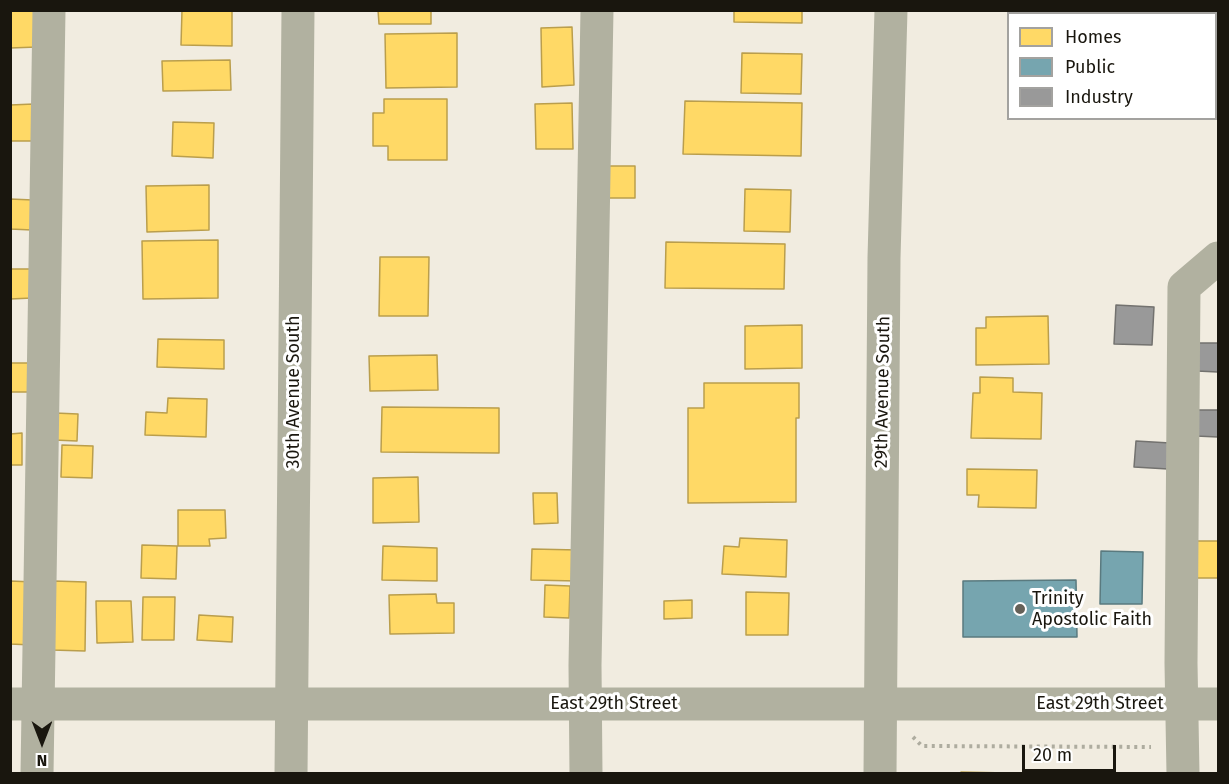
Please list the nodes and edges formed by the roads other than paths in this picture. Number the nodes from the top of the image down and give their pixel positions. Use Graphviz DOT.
graph roads {
  1 [pos="49,10"];
  2 [pos="297,10"];
  3 [pos="597,10"];
  4 [pos="891,10"];
  5 [pos="1218,258"];
  6 [pos="24,704"];
  7 [pos="292,704"];
  8 [pos="587,704"];
  9 [pos="880,704"];
  10 [pos="1183,704"];
  11 [pos="1218,704"];
  12 [pos="1183,760"];
  13 [pos="38,774"];
  14 [pos="291,774"];
  15 [pos="586,774"];
  16 [pos="880,774"];
  1 -- 6 [label="street"];
  2 -- 7 [label="street, 30th Avenue South"];
  3 -- 8 [label="street"];
  4 -- 9 [label="street, 29th Avenue South"];
  5 -- 10 [label="street"];
  6 -- 7 [label="street, East 29th Street"];
  6 -- 13 [label="street"];
  7 -- 8 [label="street, East 29th Street"];
  7 -- 14 [label="street, 30th Avenue South"];
  8 -- 9 [label="street, East 29th Street"];
  8 -- 15 [label="street"];
  9 -- 10 [label="street, East 29th Street"];
  9 -- 16 [label="street, 29th Avenue South"];
  10 -- 11 [label="street, East 29th Street"];
  10 -- 12 [label="street"];
}
